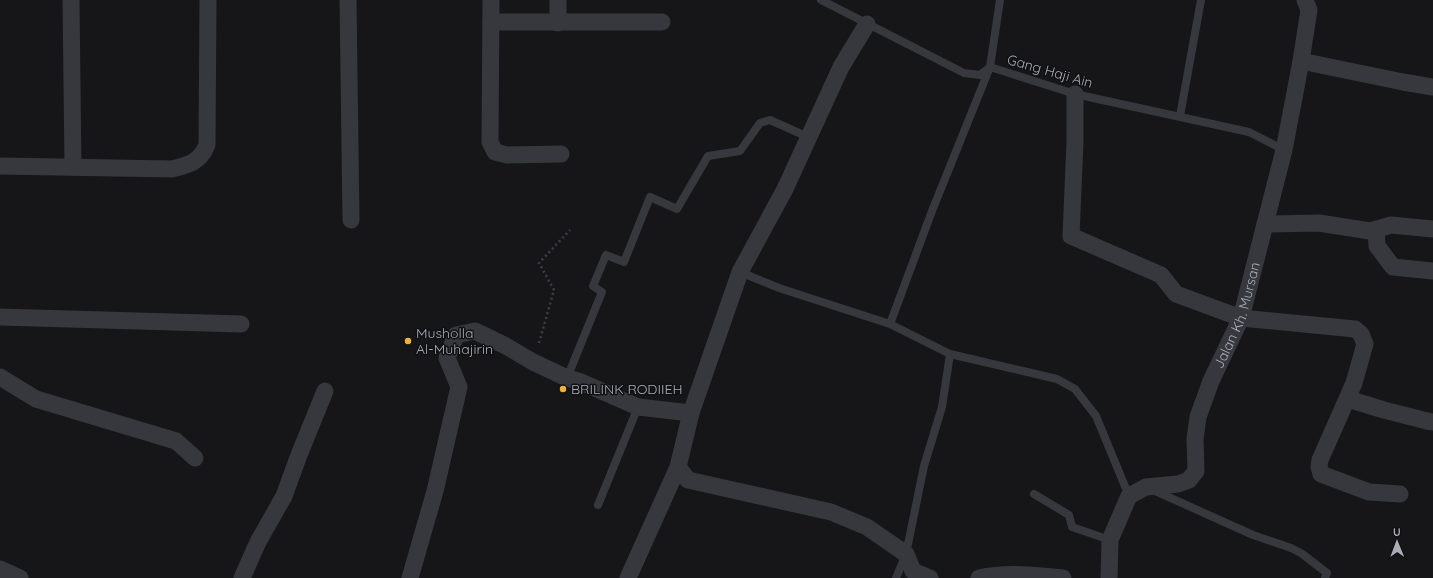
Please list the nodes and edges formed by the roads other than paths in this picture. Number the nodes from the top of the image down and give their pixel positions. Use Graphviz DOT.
graph roads {
  1 [pos="71,0"];
  2 [pos="208,0"];
  3 [pos="348,0"];
  4 [pos="491,0"];
  5 [pos="558,0"];
  6 [pos="821,0"];
  7 [pos="1000,0"];
  8 [pos="1201,0"];
  9 [pos="1305,0"];
  10 [pos="490,22"];
  11 [pos="662,22"];
  12 [pos="558,23"];
  13 [pos="867,24"];
  14 [pos="1301,61"];
  15 [pos="990,68"];
  16 [pos="1433,87"];
  17 [pos="1075,94"];
  18 [pos="1180,116"];
  19 [pos="808,137"];
  20 [pos="1284,150"];
  21 [pos="561,154"];
  22 [pos="0,166"];
  23 [pos="73,167"];
  24 [pos="351,220"];
  25 [pos="1265,224"];
  26 [pos="1433,229"];
  27 [pos="1376,230"];
  28 [pos="1433,271"];
  29 [pos="740,272"];
  30 [pos="0,317"];
  31 [pos="1241,318"];
  32 [pos="241,324"];
  33 [pos="890,324"];
  34 [pos="950,354"];
  35 [pos="0,377"];
  36 [pos="568,378"];
  37 [pos="325,391"];
  38 [pos="1348,399"];
  39 [pos="638,407"];
  40 [pos="691,413"];
  41 [pos="1433,422"];
  42 [pos="195,458"];
  43 [pos="678,467"];
  44 [pos="1146,487"];
  45 [pos="1034,494"];
  46 [pos="1400,494"];
  47 [pos="1129,496"];
  48 [pos="598,505"];
  49 [pos="1110,540"];
  50 [pos="906,554"];
  51 [pos="0,569"];
  52 [pos="20,578"];
  53 [pos="242,578"];
  54 [pos="410,578"];
  55 [pos="628,578"];
  56 [pos="896,578"];
  57 [pos="930,578"];
  58 [pos="979,578"];
  59 [pos="1063,578"];
  60 [pos="1109,578"];
  61 [pos="1325,578"];
  1 -- 23 [label="street"];
  2 -- 23 [label="street"];
  3 -- 24 [label="street"];
  4 -- 10 [label="street"];
  5 -- 12 [label="street"];
  6 -- 13 [label="lane, Gang Haji Ain"];
  7 -- 15 [label="lane"];
  8 -- 18 [label="lane"];
  9 -- 14 [label="street, Jalan Kh. Mursan"];
  10 -- 12 [label="street"];
  10 -- 21 [label="street"];
  11 -- 12 [label="street"];
  13 -- 15 [label="lane, Gang Haji Ain"];
  13 -- 19 [label="street"];
  14 -- 16 [label="street"];
  14 -- 20 [label="street, Jalan Kh. Mursan"];
  15 -- 17 [label="lane, Gang Haji Ain"];
  15 -- 33 [label="lane"];
  17 -- 18 [label="lane, Gang Haji Ain"];
  17 -- 31 [label="street"];
  18 -- 20 [label="lane, Gang Haji Ain"];
  19 -- 29 [label="street"];
  19 -- 36 [label="lane"];
  20 -- 25 [label="street, Jalan Kh. Mursan"];
  22 -- 23 [label="street"];
  25 -- 27 [label="street"];
  25 -- 31 [label="street, Jalan Kh. Mursan"];
  26 -- 27 [label="street"];
  27 -- 28 [label="street"];
  29 -- 33 [label="lane"];
  29 -- 40 [label="street"];
  30 -- 32 [label="street"];
  31 -- 38 [label="street"];
  31 -- 44 [label="street, Jalan Kh. Mursan"];
  33 -- 34 [label="lane"];
  34 -- 47 [label="lane"];
  34 -- 50 [label="lane"];
  35 -- 42 [label="street"];
  36 -- 39 [label="street"];
  36 -- 54 [label="street"];
  37 -- 53 [label="street"];
  38 -- 41 [label="street"];
  38 -- 46 [label="street"];
  39 -- 40 [label="street"];
  39 -- 48 [label="lane"];
  40 -- 43 [label="street"];
  43 -- 50 [label="street"];
  43 -- 55 [label="street"];
  44 -- 47 [label="street, Jalan Kh. Mursan"];
  44 -- 61 [label="lane"];
  45 -- 49 [label="lane"];
  47 -- 49 [label="street"];
  49 -- 60 [label="street"];
  50 -- 56 [label="lane"];
  50 -- 57 [label="street"];
  51 -- 52 [label="street"];
  58 -- 59 [label="street"];
}
